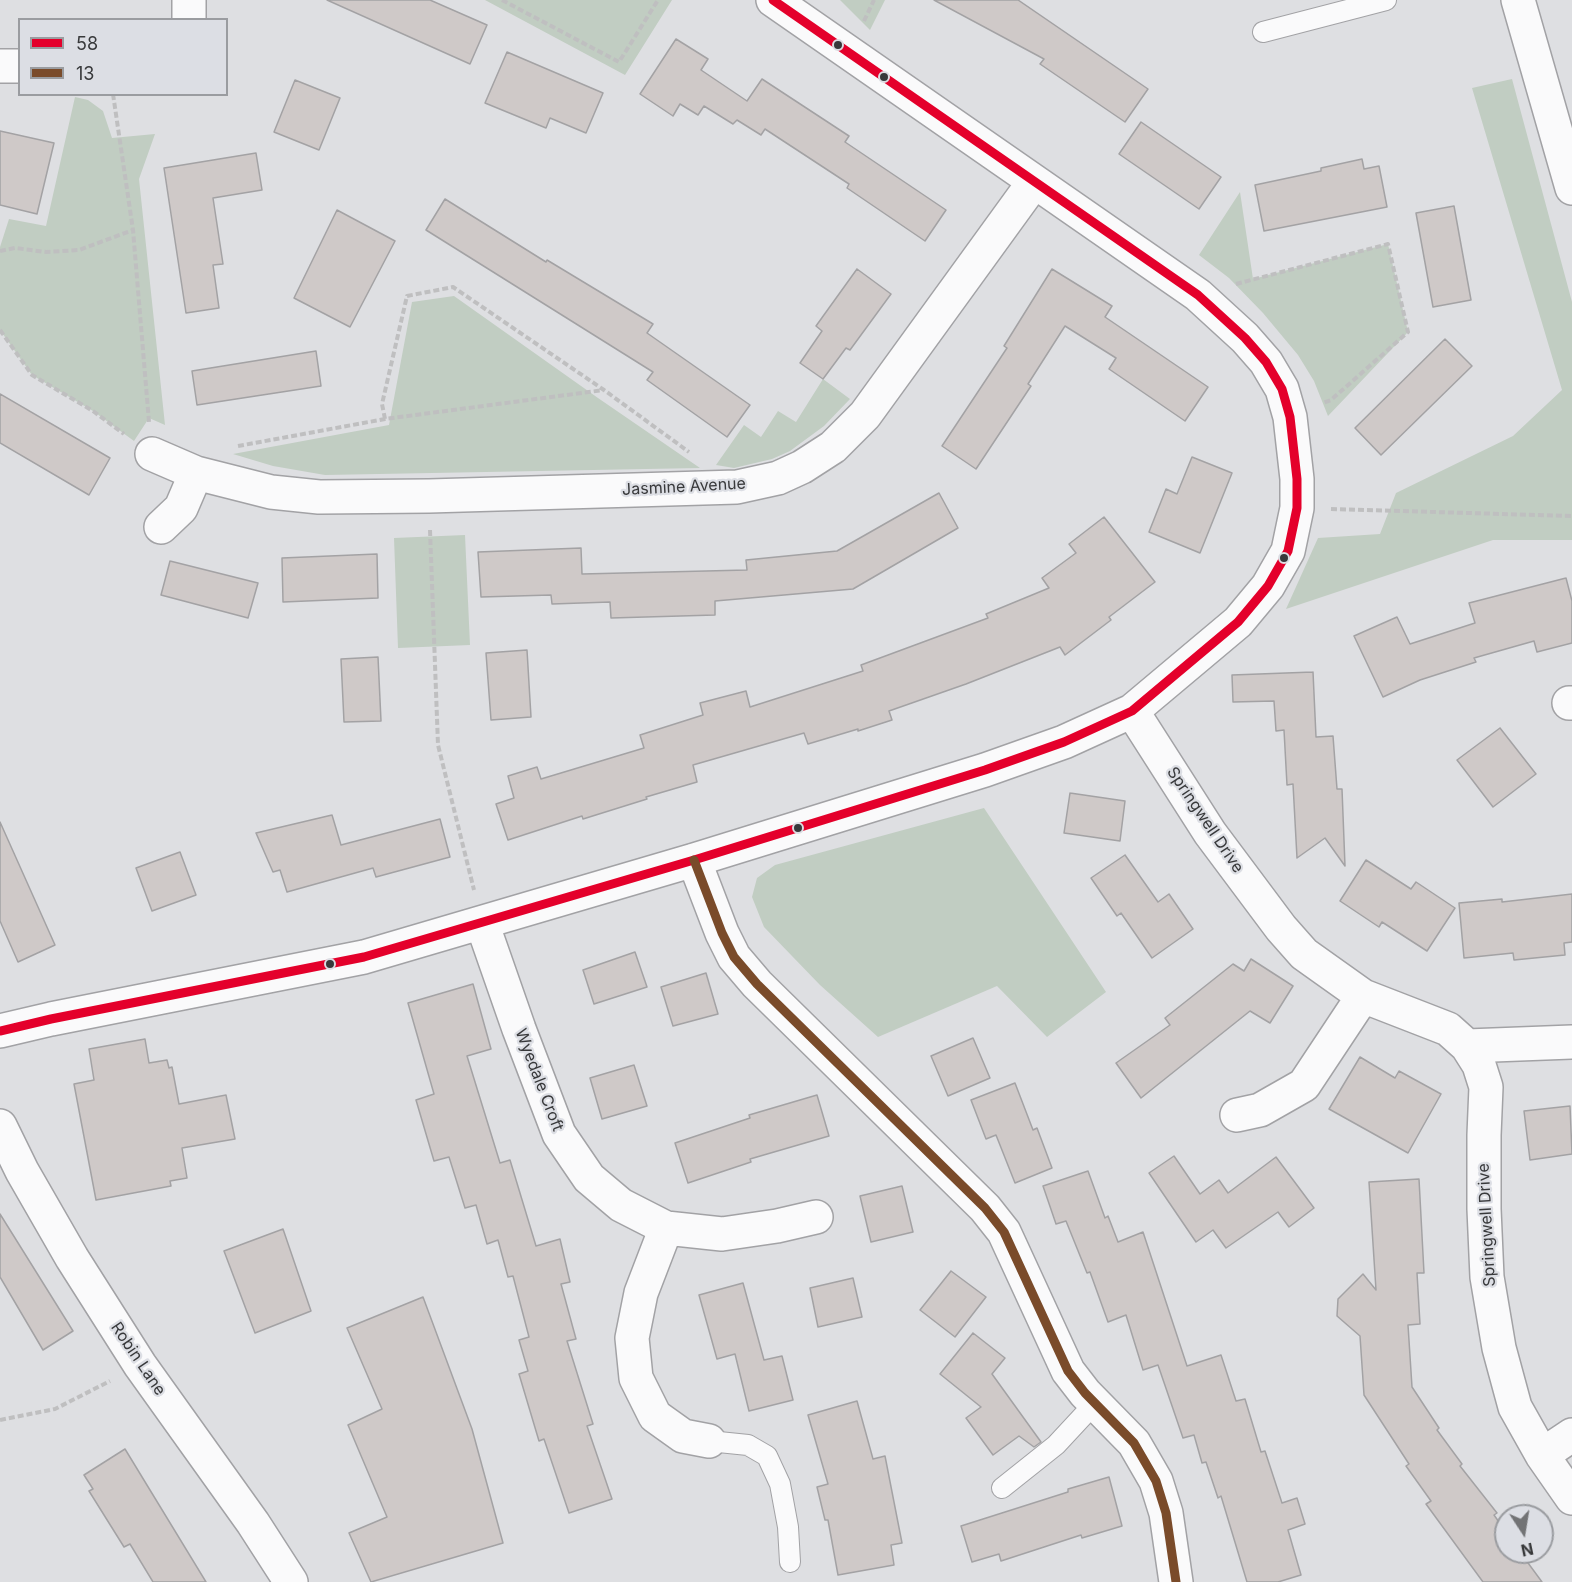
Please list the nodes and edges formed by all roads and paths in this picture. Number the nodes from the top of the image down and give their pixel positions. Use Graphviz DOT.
graph roads {
  1 [pos="189,0"];
  2 [pos="502,0"];
  3 [pos="658,0"];
  4 [pos="773,0"];
  5 [pos="1386,0"];
  6 [pos="1518,0"];
  7 [pos="189,18"];
  8 [pos="1263,32"];
  9 [pos="0,66"];
  10 [pos="18,66"];
  11 [pos="113,96"];
  12 [pos="1566,143"];
  13 [pos="1034,183"];
  14 [pos="1572,188"];
  15 [pos="133,230"];
  16 [pos="0,251"];
  17 [pos="1198,295"];
  18 [pos="0,330"];
  19 [pos="604,390"];
  20 [pos="1290,417"];
  21 [pos="385,420"];
  22 [pos="229,448"];
  23 [pos="152,454"];
  24 [pos="693,455"];
  25 [pos="196,473"];
  26 [pos="429,496"];
  27 [pos="1297,508"];
  28 [pos="1572,516"];
  29 [pos="161,527"];
  30 [pos="1132,711"];
  31 [pos="694,860"];
  32 [pos="482,923"];
  33 [pos="1363,996"];
  34 [pos="0,1031"];
  35 [pos="1572,1042"];
  36 [pos="1467,1046"];
  37 [pos="1237,1115"];
  38 [pos="0,1126"];
  39 [pos="816,1217"];
  40 [pos="666,1228"];
  41 [pos="140,1365"];
  42 [pos="1095,1403"];
  43 [pos="0,1420"];
  44 [pos="1572,1436"];
  45 [pos="709,1442"];
  46 [pos="1542,1455"];
  47 [pos="1002,1488"];
  48 [pos="1572,1498"];
  49 [pos="790,1562"];
  50 [pos="291,1582"];
  51 [pos="1176,1582"];
  1 -- 7 [label="street"];
  2 -- 3 [label="path"];
  4 -- 13 [label="street"];
  5 -- 8 [label="lane"];
  6 -- 12 [label="street"];
  9 -- 10 [label="street"];
  11 -- 15 [label="path"];
  12 -- 14 [label="street"];
  13 -- 17 [label="street"];
  13 -- 26 [label="street, Jasmine Avenue"];
  15 -- 16 [label="path"];
  15 -- 23 [label="path"];
  17 -- 20 [label="street"];
  17 -- 20 [label="path"];
  18 -- 23 [label="path"];
  19 -- 21 [label="path"];
  19 -- 21 [label="path"];
  19 -- 24 [label="path"];
  20 -- 27 [label="street"];
  21 -- 22 [label="path"];
  23 -- 25 [label="street, Jasmine Avenue"];
  25 -- 26 [label="street, Jasmine Avenue"];
  25 -- 29 [label="street"];
  26 -- 32 [label="path"];
  27 -- 28 [label="path"];
  27 -- 30 [label="street"];
  30 -- 31 [label="street"];
  30 -- 33 [label="street, Springwell Drive"];
  31 -- 32 [label="street"];
  31 -- 42 [label="street"];
  32 -- 34 [label="street"];
  32 -- 40 [label="street, Wyedale Croft"];
  33 -- 36 [label="street, Springwell Drive"];
  33 -- 37 [label="street"];
  35 -- 36 [label="street"];
  36 -- 46 [label="street, Springwell Drive"];
  38 -- 41 [label="street, Robin Lane"];
  39 -- 40 [label="street, Wyedale Croft"];
  40 -- 45 [label="street"];
  41 -- 43 [label="path"];
  41 -- 50 [label="street, Robin Lane"];
  42 -- 47 [label="lane"];
  42 -- 51 [label="street"];
  44 -- 46 [label="street"];
  45 -- 49 [label="lane"];
  46 -- 48 [label="street, Springwell Drive"];
}
